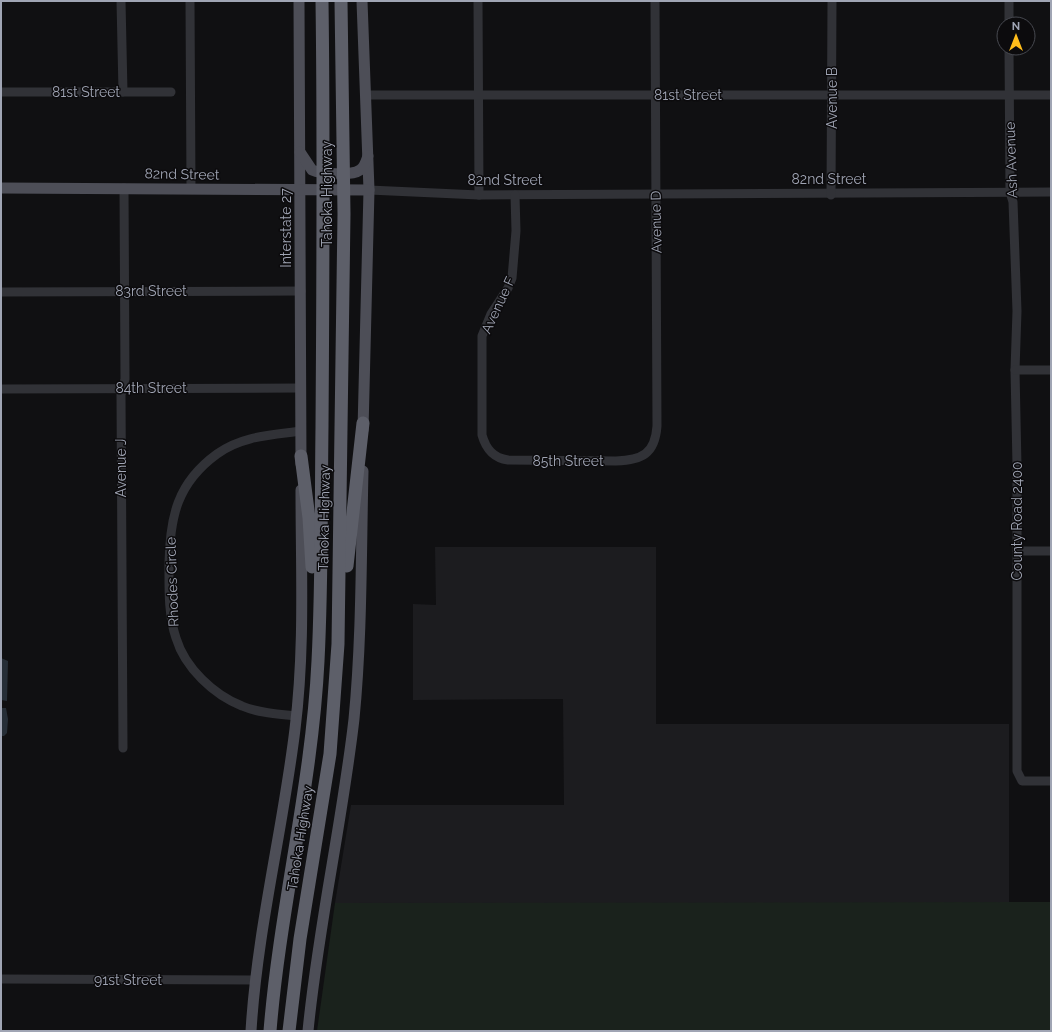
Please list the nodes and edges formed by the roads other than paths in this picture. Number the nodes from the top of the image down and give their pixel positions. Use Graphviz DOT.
graph roads {
  1 [pos="121,1"];
  2 [pos="190,1"];
  3 [pos="299,1"];
  4 [pos="322,1"];
  5 [pos="341,1"];
  6 [pos="362,1"];
  7 [pos="478,1"];
  8 [pos="655,1"];
  9 [pos="832,1"];
  10 [pos="1009,1"];
  11 [pos="1009,16"];
  12 [pos="1010,56"];
  13 [pos="1,92"];
  14 [pos="123,92"];
  15 [pos="171,92"];
  16 [pos="832,94"];
  17 [pos="1051,94"];
  18 [pos="366,95"];
  19 [pos="479,95"];
  20 [pos="655,95"];
  21 [pos="1010,95"];
  22 [pos="300,151"];
  23 [pos="368,156"];
  24 [pos="1,188"];
  25 [pos="124,188"];
  26 [pos="191,189"];
  27 [pos="369,190"];
  28 [pos="300,191"];
  29 [pos="1010,192"];
  30 [pos="1051,192"];
  31 [pos="831,194"];
  32 [pos="479,195"];
  33 [pos="515,195"];
  34 [pos="656,195"];
  35 [pos="1015,271"];
  36 [pos="301,291"];
  37 [pos="1,292"];
  38 [pos="125,292"];
  39 [pos="1015,370"];
  40 [pos="1051,370"];
  41 [pos="123,388"];
  42 [pos="301,388"];
  43 [pos="1,389"];
  44 [pos="364,423"];
  45 [pos="301,432"];
  46 [pos="484,440"];
  47 [pos="655,442"];
  48 [pos="301,456"];
  49 [pos="1018,551"];
  50 [pos="1051,551"];
  51 [pos="339,634"];
  52 [pos="319,636"];
  53 [pos="296,716"];
  54 [pos="123,748"];
  55 [pos="1051,781"];
  56 [pos="1,979"];
  57 [pos="256,980"];
  58 [pos="251,1031"];
  59 [pos="270,1031"];
  60 [pos="289,1031"];
  61 [pos="308,1031"];
  1 -- 14 [label="street"];
  2 -- 26 [label="street"];
  3 -- 22 [label="main road, Interstate 27"];
  4 -- 52 [label="highway, Tahoka Highway"];
  5 -- 51 [label="highway, Tahoka Highway"];
  6 -- 18 [label="main road"];
  7 -- 19 [label="street"];
  8 -- 20 [label="street, Avenue D"];
  9 -- 16 [label="street, Avenue B"];
  10 -- 11 [label="street"];
  12 -- 21 [label="street, Ash Avenue"];
  13 -- 14 [label="street, 81st Street"];
  14 -- 15 [label="street, 81st Street"];
  16 -- 20 [label="street, 81st Street"];
  16 -- 21 [label="street, 81st Street"];
  16 -- 31 [label="street, Avenue B"];
  17 -- 21 [label="street, 81st Street"];
  18 -- 19 [label="street, 81st Street"];
  18 -- 23 [label="main road"];
  19 -- 20 [label="street, 81st Street"];
  19 -- 32 [label="street"];
  20 -- 34 [label="street, Avenue D"];
  21 -- 29 [label="street, Ash Avenue"];
  22 -- 23 [label="main road"];
  22 -- 28 [label="main road, Interstate 27"];
  23 -- 27 [label="main road"];
  24 -- 25 [label="main road, 82nd Street"];
  25 -- 26 [label="main road, 82nd Street"];
  25 -- 38 [label="street, Avenue J"];
  26 -- 28 [label="main road, 82nd Street"];
  27 -- 28 [label="main road, 82nd Street"];
  27 -- 32 [label="street, 82nd Street"];
  27 -- 44 [label="main road"];
  28 -- 36 [label="main road, Interstate 27"];
  29 -- 30 [label="street, 82nd Street"];
  29 -- 31 [label="street, 82nd Street"];
  29 -- 35 [label="street, Ash Avenue"];
  31 -- 34 [label="street, 82nd Street"];
  32 -- 33 [label="street, 82nd Street"];
  33 -- 34 [label="street, 82nd Street"];
  33 -- 46 [label="street, Avenue F"];
  34 -- 47 [label="street, Avenue D"];
  35 -- 39 [label="street, County Road 2400"];
  36 -- 38 [label="street, 83rd Street"];
  36 -- 42 [label="main road, Interstate 27"];
  37 -- 38 [label="street, 83rd Street"];
  38 -- 41 [label="street, Avenue J"];
  39 -- 40 [label="street"];
  39 -- 49 [label="street, County Road 2400"];
  41 -- 42 [label="street, 84th Street"];
  41 -- 43 [label="street, 84th Street"];
  41 -- 54 [label="street, Avenue J"];
  42 -- 45 [label="main road, Interstate 27"];
  44 -- 51 [label="highway"];
  44 -- 61 [label="main road"];
  45 -- 48 [label="main road, Interstate 27"];
  45 -- 53 [label="street, Rhodes Circle"];
  46 -- 47 [label="street, 85th Street"];
  48 -- 52 [label="highway"];
  48 -- 53 [label="main road, Tahoka Highway"];
  49 -- 50 [label="street"];
  49 -- 55 [label="street, County Road 2400"];
  51 -- 60 [label="highway, Tahoka Highway"];
  52 -- 59 [label="highway, Tahoka Highway"];
  53 -- 57 [label="main road, Tahoka Highway"];
  56 -- 57 [label="street, 91st Street"];
  57 -- 58 [label="main road, Tahoka Highway"];
}
